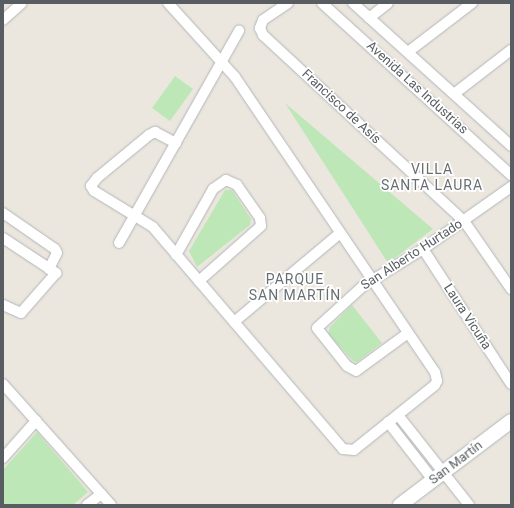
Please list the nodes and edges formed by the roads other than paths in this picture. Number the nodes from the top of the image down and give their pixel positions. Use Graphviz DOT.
graph roads {
  1 [pos="22,3"];
  2 [pos="168,3"];
  3 [pos="288,3"];
  4 [pos="322,3"];
  5 [pos="353,3"];
  6 [pos="388,3"];
  7 [pos="472,3"];
  8 [pos="369,18"];
  9 [pos="3,20"];
  10 [pos="239,31"];
  11 [pos="511,50"];
  12 [pos="408,52"];
  13 [pos="221,63"];
  14 [pos="454,94"];
  15 [pos="176,142"];
  16 [pos="511,146"];
  17 [pos="511,175"];
  18 [pos="511,187"];
  19 [pos="3,213"];
  20 [pos="134,215"];
  21 [pos="464,221"];
  22 [pos="340,233"];
  23 [pos="3,238"];
  24 [pos="119,243"];
  25 [pos="423,249"];
  26 [pos="176,254"];
  27 [pos="52,271"];
  28 [pos="372,280"];
  29 [pos="199,281"];
  30 [pos="511,289"];
  31 [pos="3,305"];
  32 [pos="234,322"];
  33 [pos="408,333"];
  34 [pos="3,384"];
  35 [pos="511,384"];
  36 [pos="398,415"];
  37 [pos="36,421"];
  38 [pos="511,421"];
  39 [pos="388,422"];
  40 [pos="3,458"];
  41 [pos="438,476"];
  42 [pos="101,494"];
  43 [pos="87,505"];
  44 [pos="111,505"];
  45 [pos="400,505"];
  46 [pos="469,505"];
  1 -- 9 [label="street"];
  2 -- 13 [label="street"];
  3 -- 21 [label="street, Francisco de Asís"];
  4 -- 17 [label="street, Avenida Las Industrias"];
  5 -- 8 [label="street, Avenida Las Industrias"];
  6 -- 8 [label="street"];
  7 -- 12 [label="street"];
  8 -- 12 [label="street, Avenida Las Industrias"];
  10 -- 13 [label="street"];
  11 -- 14 [label="street"];
  12 -- 14 [label="street, Avenida Las Industrias"];
  13 -- 15 [label="street"];
  13 -- 22 [label="street"];
  14 -- 16 [label="street, Avenida Las Industrias"];
  15 -- 20 [label="street"];
  15 -- 20 [label="street"];
  18 -- 21 [label="street, San Alberto Hurtado"];
  19 -- 27 [label="street"];
  20 -- 24 [label="street"];
  20 -- 26 [label="street"];
  21 -- 25 [label="street, San Alberto Hurtado"];
  21 -- 30 [label="street, Francisco de Asís"];
  22 -- 28 [label="street"];
  22 -- 32 [label="street"];
  23 -- 27 [label="street"];
  25 -- 28 [label="street, San Alberto Hurtado"];
  25 -- 35 [label="street, Laura Vicuña"];
  26 -- 29 [label="street"];
  26 -- 29 [label="street"];
  27 -- 31 [label="street"];
  28 -- 33 [label="street"];
  28 -- 33 [label="street, San Alberto Hurtado"];
  29 -- 32 [label="street"];
  32 -- 39 [label="street"];
  33 -- 36 [label="street"];
  34 -- 37 [label="street"];
  36 -- 39 [label="street"];
  36 -- 41 [label="street"];
  37 -- 40 [label="street"];
  37 -- 42 [label="street"];
  38 -- 41 [label="street, San Martín"];
  39 -- 41 [label="street"];
  41 -- 45 [label="street, San Martín"];
  41 -- 46 [label="street"];
  42 -- 43 [label="street"];
  42 -- 44 [label="street"];
}
